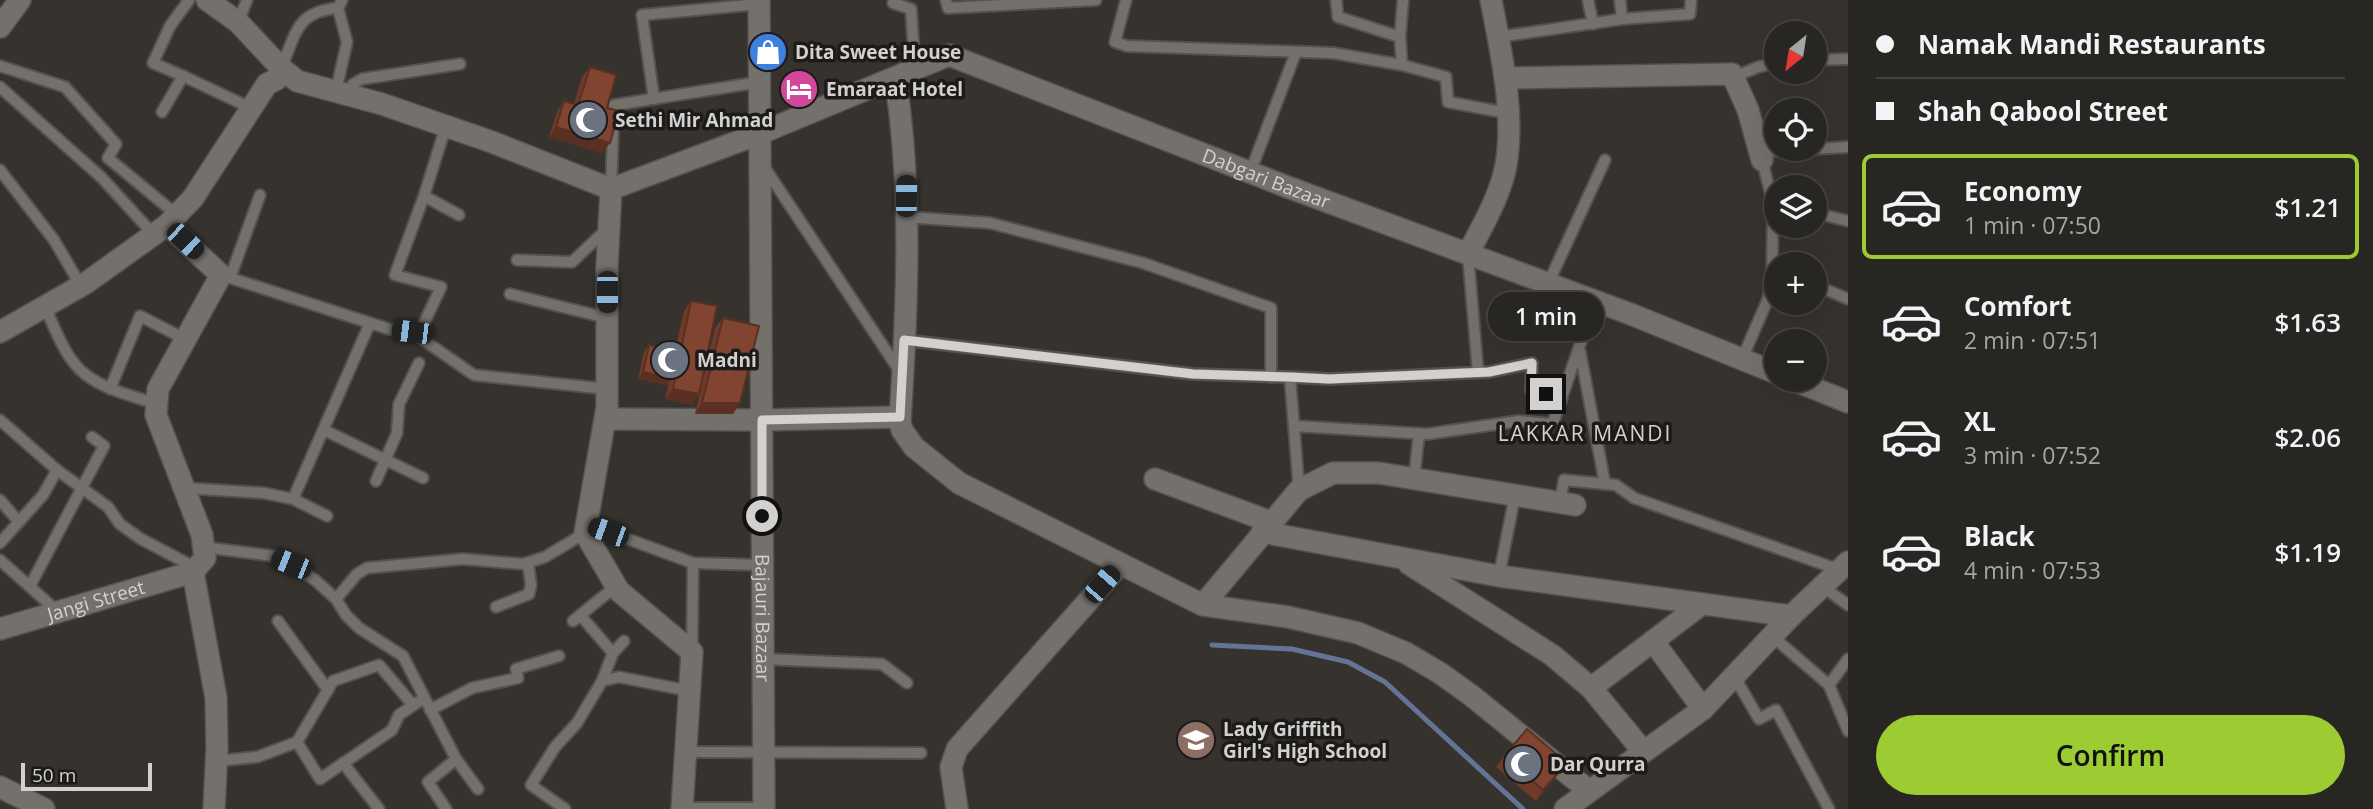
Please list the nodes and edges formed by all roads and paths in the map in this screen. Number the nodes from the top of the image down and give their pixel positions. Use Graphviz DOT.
graph roads {
  1 [pos="20,0"];
  2 [pos="189,0"];
  3 [pos="207,0"];
  4 [pos="247,0"];
  5 [pos="894,0"];
  6 [pos="946,0"];
  7 [pos="1096,0"];
  8 [pos="1126,0"];
  9 [pos="1336,0"];
  10 [pos="1403,0"];
  11 [pos="1491,0"];
  12 [pos="1588,0"];
  13 [pos="1620,0"];
  14 [pos="1691,0"];
  15 [pos="759,2"];
  16 [pos="340,4"];
  17 [pos="1622,19"];
  18 [pos="238,22"];
  19 [pos="1593,24"];
  20 [pos="0,27"];
  21 [pos="1400,37"];
  22 [pos="1498,37"];
  23 [pos="1296,52"];
  24 [pos="1848,59"];
  25 [pos="1827,60"];
  26 [pos="460,64"];
  27 [pos="1402,65"];
  28 [pos="0,66"];
  29 [pos="1764,66"];
  30 [pos="281,68"];
  31 [pos="915,69"];
  32 [pos="183,76"];
  33 [pos="1734,77"];
  34 [pos="895,78"];
  35 [pos="1505,78"];
  36 [pos="760,82"];
  37 [pos="0,87"];
  38 [pos="341,93"];
  39 [pos="654,99"];
  40 [pos="251,108"];
  41 [pos="162,111"];
  42 [pos="1507,113"];
  43 [pos="446,126"];
  44 [pos="761,133"];
  45 [pos="1848,147"];
  46 [pos="1761,156"];
  47 [pos="1605,160"];
  48 [pos="761,162"];
  49 [pos="0,170"];
  50 [pos="1250,173"];
  51 [pos="1767,175"];
  52 [pos="5,184"];
  53 [pos="611,189"];
  54 [pos="260,195"];
  55 [pos="424,196"];
  56 [pos="459,215"];
  57 [pos="1827,216"];
  58 [pos="906,217"];
  59 [pos="1848,221"];
  60 [pos="166,225"];
  61 [pos="609,227"];
  62 [pos="1468,254"];
  63 [pos="517,260"];
  64 [pos="226,276"];
  65 [pos="1548,284"];
  66 [pos="81,286"];
  67 [pos="1827,290"];
  68 [pos="510,294"];
  69 [pos="1848,299"];
  70 [pos="1595,301"];
  71 [pos="45,307"];
  72 [pos="1764,308"];
  73 [pos="607,318"];
  74 [pos="370,323"];
  75 [pos="3,325"];
  76 [pos="418,337"];
  77 [pos="184,339"];
  78 [pos="904,340"];
  79 [pos="1579,348"];
  80 [pos="1742,359"];
  81 [pos="419,363"];
  82 [pos="1764,368"];
  83 [pos="1478,372"];
  84 [pos="903,376"];
  85 [pos="1271,377"];
  86 [pos="1290,377"];
  87 [pos="110,388"];
  88 [pos="607,389"];
  89 [pos="1823,392"];
  90 [pos="1562,398"];
  91 [pos="1848,402"];
  92 [pos="157,404"];
  93 [pos="900,417"];
  94 [pos="606,419"];
  95 [pos="0,420"];
  96 [pos="762,420"];
  97 [pos="1294,426"];
  98 [pos="324,430"];
  99 [pos="1419,434"];
  100 [pos="92,437"];
  101 [pos="385,459"];
  102 [pos="57,470"];
  103 [pos="423,478"];
  104 [pos="1155,479"];
  105 [pos="1414,479"];
  106 [pos="376,481"];
  107 [pos="1605,484"];
  108 [pos="82,487"];
  109 [pos="184,488"];
  110 [pos="1299,490"];
  111 [pos="1515,495"];
  112 [pos="293,499"];
  113 [pos="0,500"];
  114 [pos="1568,504"];
  115 [pos="327,516"];
  116 [pos="19,522"];
  117 [pos="1267,527"];
  118 [pos="586,528"];
  119 [pos="0,543"];
  120 [pos="203,547"];
  121 [pos="1401,558"];
  122 [pos="0,560"];
  123 [pos="528,563"];
  124 [pos="693,563"];
  125 [pos="1121,564"];
  126 [pos="763,565"];
  127 [pos="1844,566"];
  128 [pos="194,570"];
  129 [pos="1499,576"];
  130 [pos="30,586"];
  131 [pos="616,586"];
  132 [pos="1823,587"];
  133 [pos="336,599"];
  134 [pos="1702,604"];
  135 [pos="1203,605"];
  136 [pos="1848,605"];
  137 [pos="496,607"];
  138 [pos="58,612"];
  139 [pos="1791,616"];
  140 [pos="278,621"];
  141 [pos="0,629"];
  142 [pos="1772,636"];
  143 [pos="624,641"];
  144 [pos="1653,641"];
  145 [pos="692,652"];
  146 [pos="613,653"];
  147 [pos="559,656"];
  148 [pos="763,659"];
  149 [pos="1848,659"];
  150 [pos="1734,676"];
  151 [pos="602,681"];
  152 [pos="907,683"];
  153 [pos="1829,685"];
  154 [pos="1591,688"];
  155 [pos="328,690"];
  156 [pos="690,691"];
  157 [pos="424,698"];
  158 [pos="413,705"];
  159 [pos="1703,709"];
  160 [pos="430,710"];
  161 [pos="1848,731"];
  162 [pos="297,742"];
  163 [pos="1643,751"];
  164 [pos="686,752"];
  165 [pos="764,753"];
  166 [pos="921,753"];
  167 [pos="456,759"];
  168 [pos="216,761"];
  169 [pos="343,763"];
  170 [pos="0,787"];
  171 [pos="478,789"];
  172 [pos="1588,790"];
  173 [pos="764,808"];
  174 [pos="44,809"];
  175 [pos="214,809"];
  176 [pos="379,809"];
  177 [pos="446,809"];
  178 [pos="565,809"];
  179 [pos="682,809"];
  180 [pos="957,809"];
  181 [pos="1564,809"];
  182 [pos="1829,809"];
  1 -- 20 [label="street"];
  2 -- 32 [label="lane"];
  3 -- 18 [label="street"];
  4 -- 18 [label="lane"];
  5 -- 31 [label="lane"];
  6 -- 7 [label="lane"];
  8 -- 23 [label="lane"];
  9 -- 21 [label="lane"];
  10 -- 21 [label="lane"];
  11 -- 22 [label="street"];
  12 -- 19 [label="lane"];
  13 -- 17 [label="lane"];
  14 -- 17 [label="lane"];
  15 -- 36 [label="street, Bajauri Bazaar"];
  15 -- 39 [label="lane"];
  16 -- 30 [label="lane"];
  16 -- 38 [label="lane"];
  17 -- 19 [label="lane"];
  18 -- 30 [label="street"];
  19 -- 22 [label="lane"];
  21 -- 27 [label="lane"];
  22 -- 35 [label="street"];
  23 -- 27 [label="lane"];
  23 -- 50 [label="lane"];
  24 -- 25 [label="lane"];
  26 -- 38 [label="lane"];
  27 -- 42 [label="lane"];
  28 -- 60 [label="lane"];
  29 -- 33 [label="lane"];
  30 -- 38 [label="street"];
  30 -- 40 [label="street"];
  31 -- 34 [label="street, Dabgari Bazaar"];
  31 -- 50 [label="street, Dabgari Bazaar"];
  32 -- 40 [label="lane"];
  32 -- 41 [label="lane"];
  33 -- 35 [label="street"];
  33 -- 46 [label="street"];
  34 -- 44 [label="street, Dabgari Bazaar"];
  34 -- 58 [label="street"];
  35 -- 42 [label="street"];
  36 -- 39 [label="lane"];
  36 -- 44 [label="street, Bajauri Bazaar"];
  37 -- 60 [label="lane"];
  38 -- 43 [label="street"];
  39 -- 53 [label="lane"];
  40 -- 60 [label="street"];
  42 -- 62 [label="street"];
  43 -- 53 [label="street"];
  43 -- 55 [label="lane"];
  44 -- 48 [label="street, Bajauri Bazaar"];
  44 -- 53 [label="street, Dabgari Bazaar"];
  45 -- 46 [label="lane"];
  46 -- 51 [label="lane"];
  47 -- 65 [label="lane"];
  48 -- 84 [label="lane"];
  48 -- 96 [label="street, Bajauri Bazaar"];
  49 -- 52 [label="lane"];
  50 -- 62 [label="street, Dabgari Bazaar"];
  52 -- 66 [label="lane"];
  53 -- 61 [label="street"];
  54 -- 64 [label="lane"];
  55 -- 56 [label="lane"];
  55 -- 76 [label="lane"];
  57 -- 59 [label="lane"];
  58 -- 78 [label="street"];
  58 -- 85 [label="lane"];
  60 -- 64 [label="street"];
  60 -- 66 [label="street"];
  61 -- 63 [label="lane"];
  61 -- 73 [label="street"];
  62 -- 65 [label="street, Dabgari Bazaar"];
  62 -- 83 [label="lane"];
  64 -- 74 [label="lane"];
  64 -- 77 [label="street"];
  65 -- 70 [label="street, Dabgari Bazaar"];
  66 -- 71 [label="street"];
  67 -- 69 [label="lane"];
  68 -- 73 [label="lane"];
  70 -- 79 [label="lane"];
  70 -- 80 [label="street, Dabgari Bazaar"];
  71 -- 75 [label="street"];
  71 -- 87 [label="lane"];
  72 -- 80 [label="lane"];
  73 -- 88 [label="street"];
  74 -- 76 [label="lane"];
  74 -- 98 [label="lane"];
  76 -- 88 [label="lane"];
  77 -- 87 [label="lane"];
  77 -- 92 [label="street"];
  78 -- 84 [label="street"];
  78 -- 85 [label="lane"];
  79 -- 90 [label="lane"];
  79 -- 107 [label="lane"];
  80 -- 82 [label="street, Dabgari Bazaar"];
  81 -- 101 [label="lane"];
  83 -- 86 [label="lane"];
  83 -- 90 [label="lane"];
  84 -- 93 [label="street"];
  85 -- 86 [label="lane"];
  86 -- 97 [label="lane"];
  87 -- 92 [label="lane"];
  88 -- 94 [label="street"];
  89 -- 91 [label="street"];
  90 -- 99 [label="lane"];
  92 -- 109 [label="street"];
  93 -- 96 [label="street"];
  93 -- 125 [label="street"];
  94 -- 96 [label="street"];
  94 -- 118 [label="street"];
  95 -- 102 [label="lane"];
  96 -- 126 [label="street, Bajauri Bazaar"];
  97 -- 99 [label="lane"];
  97 -- 110 [label="lane"];
  98 -- 101 [label="lane"];
  98 -- 112 [label="lane"];
  99 -- 105 [label="lane"];
  100 -- 108 [label="lane"];
  101 -- 103 [label="lane"];
  101 -- 106 [label="lane"];
  102 -- 108 [label="lane"];
  102 -- 116 [label="lane"];
  104 -- 117 [label="street"];
  105 -- 110 [label="street"];
  105 -- 111 [label="street"];
  107 -- 114 [label="lane"];
  107 -- 127 [label="lane"];
  108 -- 128 [label="lane"];
  108 -- 130 [label="lane"];
  109 -- 112 [label="lane"];
  109 -- 120 [label="street"];
  110 -- 117 [label="street"];
  111 -- 114 [label="street"];
  111 -- 129 [label="lane"];
  112 -- 115 [label="lane"];
  113 -- 116 [label="lane"];
  116 -- 119 [label="lane"];
  117 -- 121 [label="street"];
  117 -- 135 [label="street"];
  118 -- 123 [label="lane"];
  118 -- 124 [label="lane"];
  118 -- 131 [label="street"];
  120 -- 128 [label="street"];
  120 -- 133 [label="lane"];
  121 -- 129 [label="street"];
  121 -- 154 [label="street"];
  122 -- 130 [label="lane"];
  123 -- 133 [label="lane"];
  123 -- 137 [label="lane"];
  124 -- 126 [label="lane"];
  124 -- 145 [label="lane"];
  125 -- 135 [label="street"];
  125 -- 180 [label="street"];
  126 -- 148 [label="street, Bajauri Bazaar"];
  127 -- 132 [label="street"];
  128 -- 138 [label="street, Jangi Street"];
  128 -- 168 [label="street"];
  129 -- 134 [label="street"];
  130 -- 138 [label="lane"];
  131 -- 145 [label="street"];
  131 -- 146 [label="lane"];
  132 -- 136 [label="lane"];
  132 -- 139 [label="street"];
  133 -- 157 [label="lane"];
  134 -- 139 [label="street"];
  134 -- 144 [label="street"];
  135 -- 172 [label="street"];
  138 -- 141 [label="street, Jangi Street"];
  139 -- 142 [label="street"];
  140 -- 155 [label="lane"];
  142 -- 150 [label="street"];
  142 -- 153 [label="lane"];
  143 -- 146 [label="lane"];
  144 -- 154 [label="street"];
  144 -- 159 [label="street"];
  145 -- 156 [label="street"];
  146 -- 151 [label="lane"];
  147 -- 160 [label="lane"];
  148 -- 152 [label="lane"];
  148 -- 165 [label="street, Bajauri Bazaar"];
  149 -- 153 [label="lane"];
  150 -- 159 [label="street"];
  150 -- 182 [label="lane"];
  151 -- 156 [label="lane"];
  151 -- 178 [label="lane"];
  153 -- 161 [label="lane"];
  154 -- 163 [label="street"];
  155 -- 158 [label="lane"];
  155 -- 162 [label="lane"];
  156 -- 164 [label="street"];
  157 -- 158 [label="lane"];
  157 -- 160 [label="lane"];
  158 -- 169 [label="lane"];
  159 -- 163 [label="street"];
  160 -- 167 [label="lane"];
  162 -- 168 [label="lane"];
  162 -- 169 [label="lane"];
  163 -- 172 [label="street"];
  164 -- 165 [label="lane"];
  164 -- 179 [label="street"];
  165 -- 166 [label="lane"];
  165 -- 173 [label="street, Bajauri Bazaar"];
  167 -- 171 [label="lane"];
  167 -- 177 [label="lane"];
  168 -- 175 [label="street"];
  169 -- 176 [label="lane"];
  170 -- 174 [label="street"];
  172 -- 181 [label="street"];
  173 -- 179 [label="lane"];
}
